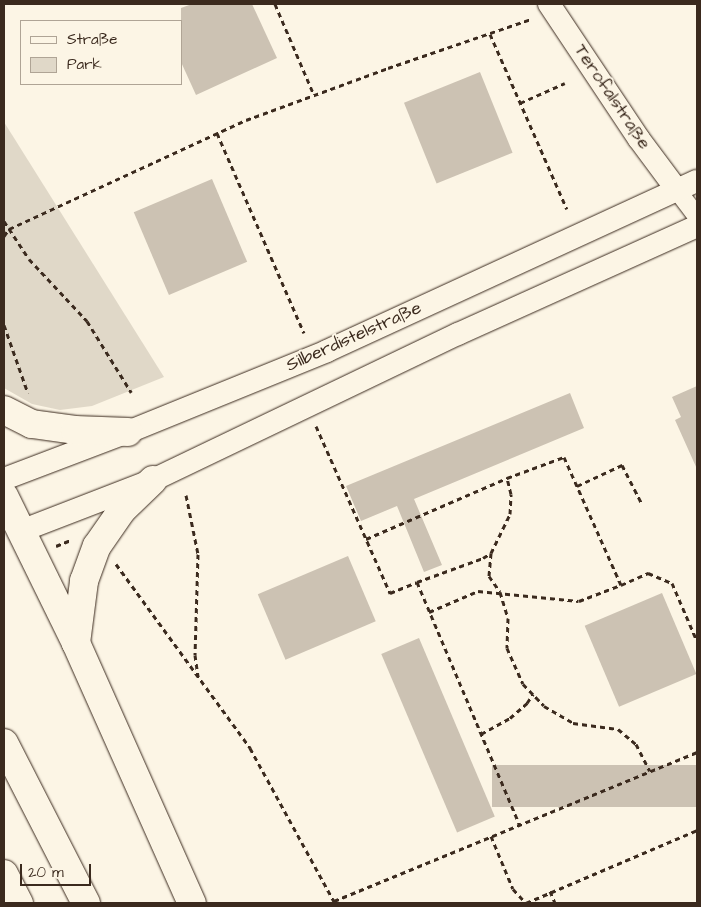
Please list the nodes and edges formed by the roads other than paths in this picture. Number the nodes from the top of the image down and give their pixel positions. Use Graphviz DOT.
graph roads {
  1 [pos="550,6"];
  2 [pos="687,185"];
  3 [pos="697,217"];
  4 [pos="697,226"];
  5 [pos="4,410"];
  6 [pos="128,432"];
  7 [pos="4,479"];
  8 [pos="153,480"];
  9 [pos="4,496"];
  10 [pos="21,530"];
  11 [pos="76,643"];
  12 [pos="4,743"];
  13 [pos="4,874"];
  14 [pos="19,903"];
  15 [pos="86,903"];
  16 [pos="192,903"];
  1 -- 2 [label="street, Terofalstraße"];
  2 -- 3 [label="street"];
  2 -- 6 [label="street, Silberdistelstraße"];
  4 -- 8 [label="street"];
  5 -- 6 [label="highway"];
  6 -- 7 [label="street, Silberdistelstraße"];
  8 -- 10 [label="street"];
  8 -- 11 [label="highway"];
  9 -- 10 [label="highway"];
  10 -- 11 [label="highway"];
  11 -- 16 [label="highway"];
  12 -- 15 [label="highway"];
  13 -- 14 [label="highway"];
}
